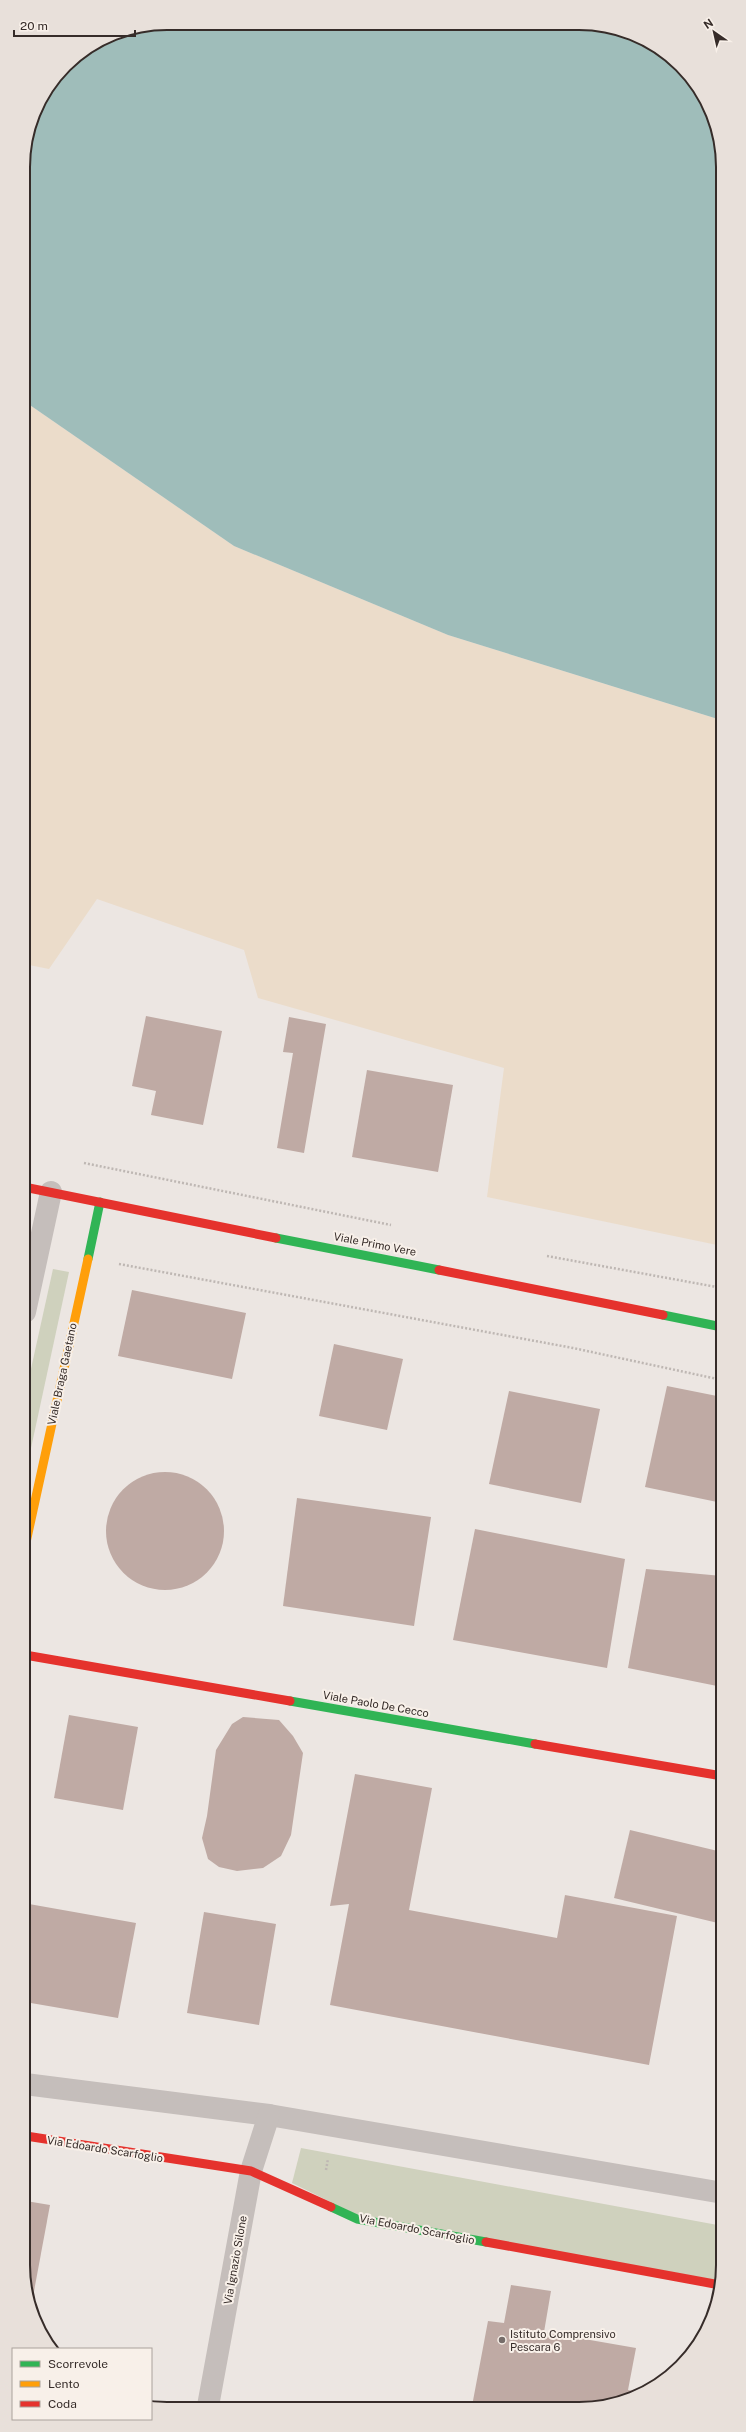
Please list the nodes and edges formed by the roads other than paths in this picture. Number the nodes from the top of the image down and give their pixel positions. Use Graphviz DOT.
graph roads {
  1 [pos="30,1188"];
  2 [pos="51,1192"];
  3 [pos="100,1202"];
  4 [pos="30,1289"];
  5 [pos="716,1325"];
  6 [pos="30,1524"];
  7 [pos="30,1656"];
  8 [pos="716,1775"];
  9 [pos="30,2085"];
  10 [pos="269,2116"];
  11 [pos="30,2137"];
  12 [pos="251,2171"];
  13 [pos="716,2192"];
  14 [pos="715,2284"];
  15 [pos="209,2402"];
  1 -- 2 [label="street, Viale Primo Vere"];
  2 -- 3 [label="street, Viale Primo Vere"];
  2 -- 4 [label="street"];
  3 -- 5 [label="street, Viale Primo Vere"];
  3 -- 6 [label="street, Viale Braga Gaetano"];
  7 -- 8 [label="street, Viale Paolo De Cecco"];
  9 -- 10 [label="street"];
  10 -- 12 [label="street, Via Ignazio Silone"];
  10 -- 13 [label="street"];
  11 -- 12 [label="street, Via Edoardo Scarfoglio"];
  12 -- 14 [label="street, Via Edoardo Scarfoglio"];
  12 -- 15 [label="street, Via Ignazio Silone"];
}
